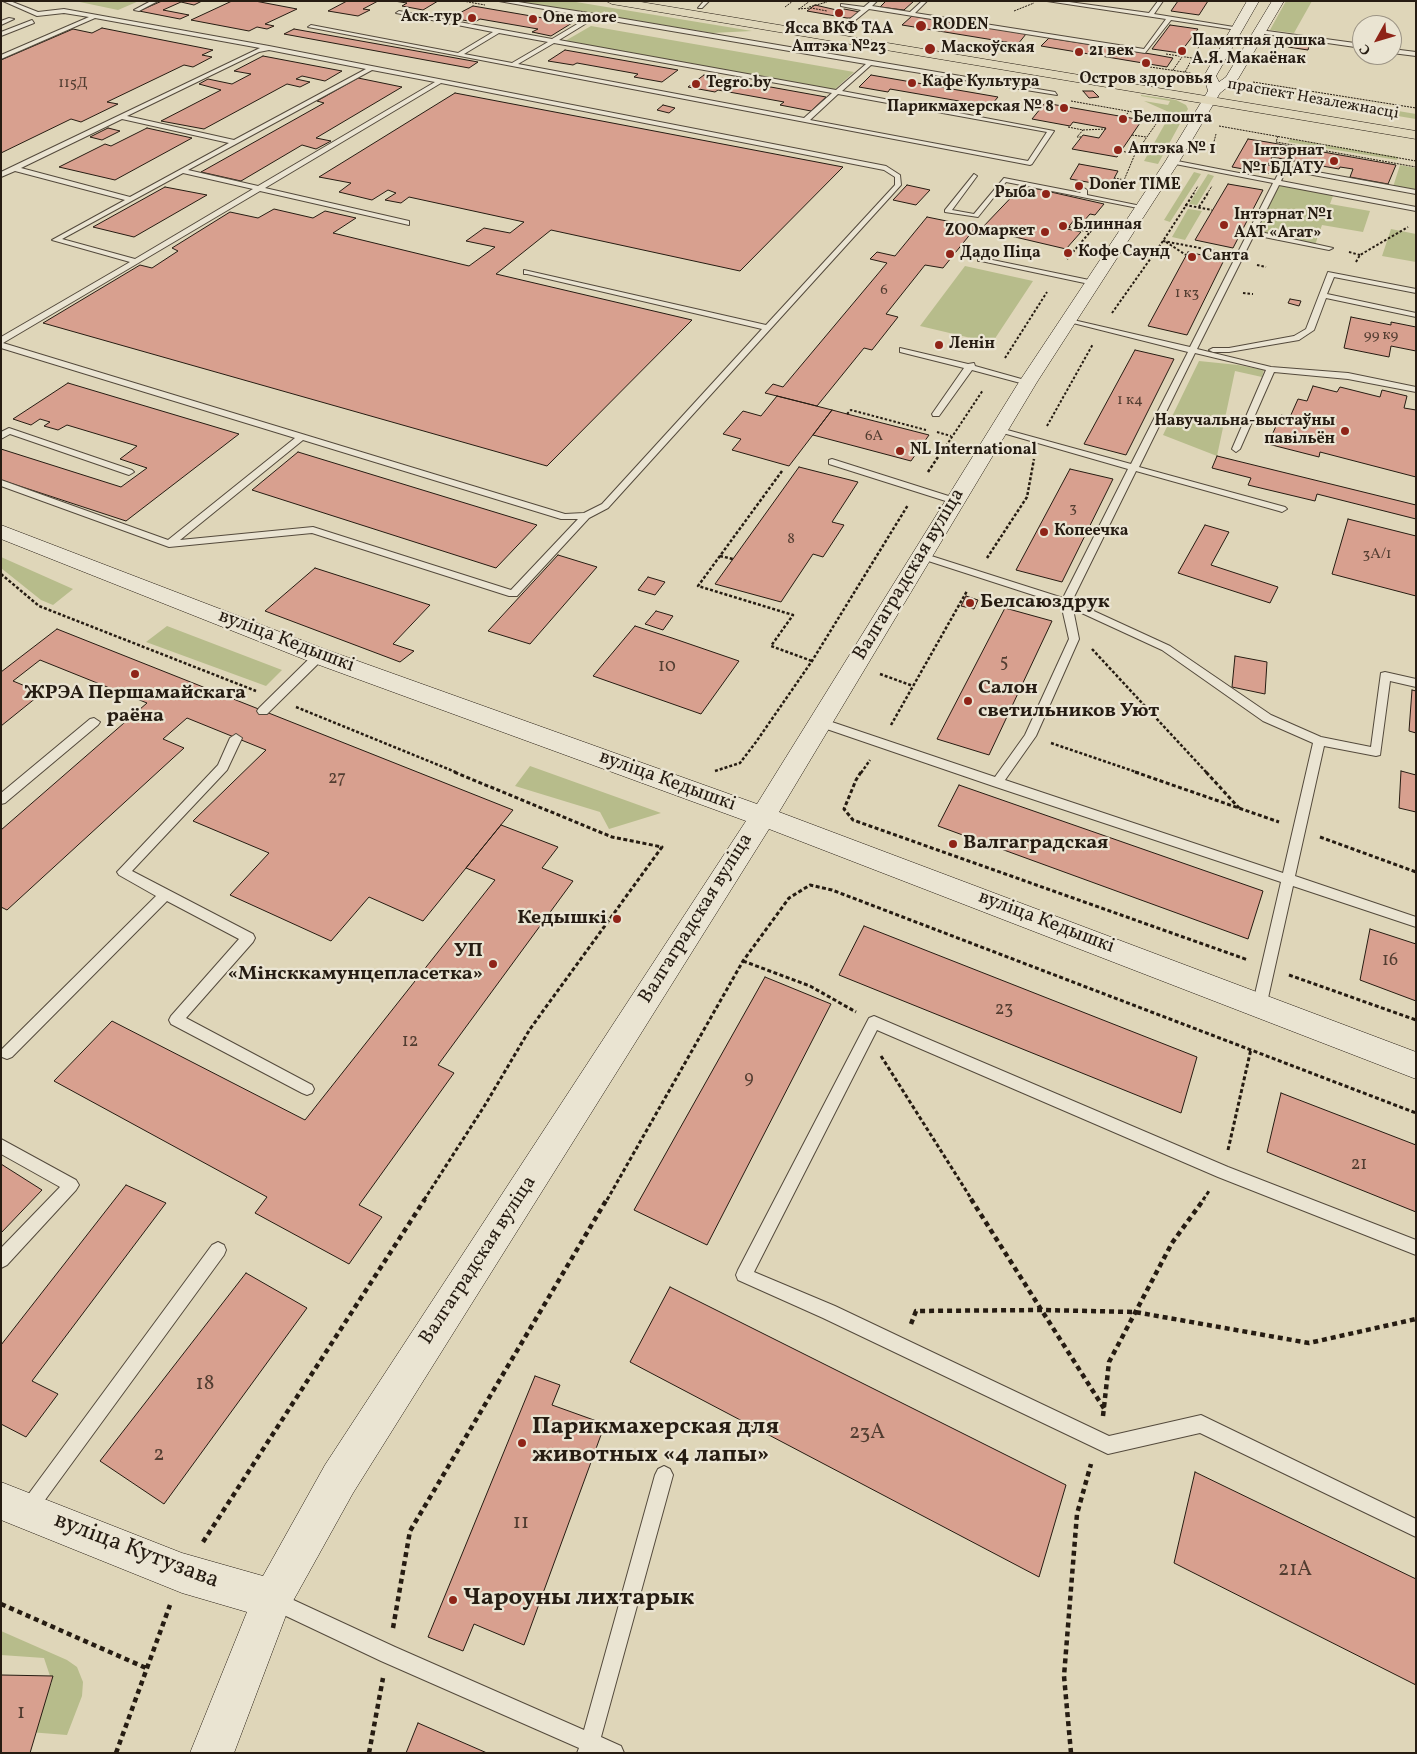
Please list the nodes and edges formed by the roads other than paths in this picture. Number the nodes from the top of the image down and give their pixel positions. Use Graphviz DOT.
graph roads {
  1 [pos="5,1"];
  2 [pos="156,1"];
  3 [pos="501,1"];
  4 [pos="612,1"];
  5 [pos="667,1"];
  6 [pos="875,1"];
  7 [pos="925,1"];
  8 [pos="1049,1"];
  9 [pos="1161,1"];
  10 [pos="1253,1"];
  11 [pos="1278,1"];
  12 [pos="704,4"];
  13 [pos="843,6"];
  14 [pos="867,8"];
  15 [pos="137,10"];
  16 [pos="400,13"];
  17 [pos="911,14"];
  18 [pos="1150,15"];
  19 [pos="595,16"];
  20 [pos="94,17"];
  21 [pos="1170,18"];
  22 [pos="11,19"];
  23 [pos="32,22"];
  24 [pos="1,23"];
  25 [pos="311,27"];
  26 [pos="1237,28"];
  27 [pos="840,30"];
  28 [pos="498,31"];
  29 [pos="1260,32"];
  30 [pos="1,34"];
  31 [pos="553,41"];
  32 [pos="1352,45"];
  33 [pos="269,48"];
  34 [pos="1402,52"];
  35 [pos="1416,54"];
  36 [pos="459,55"];
  37 [pos="1,57"];
  38 [pos="870,63"];
  39 [pos="513,66"];
  40 [pos="371,68"];
  41 [pos="441,81"];
  42 [pos="837,93"];
  43 [pos="1055,94"];
  44 [pos="1212,95"];
  45 [pos="121,117"];
  46 [pos="806,120"];
  47 [pos="1416,124"];
  48 [pos="1416,135"];
  49 [pos="235,142"];
  50 [pos="1172,162"];
  51 [pos="1,166"];
  52 [pos="14,169"];
  53 [pos="182,171"];
  54 [pos="1,175"];
  55 [pos="974,176"];
  56 [pos="1277,182"];
  57 [pos="1047,183"];
  58 [pos="259,189"];
  59 [pos="1416,192"];
  60 [pos="1084,196"];
  61 [pos="131,199"];
  62 [pos="1143,207"];
  63 [pos="1416,209"];
  64 [pos="406,223"];
  65 [pos="1252,232"];
  66 [pos="1329,248"];
  67 [pos="981,258"];
  68 [pos="136,262"];
  69 [pos="527,272"];
  70 [pos="1094,283"];
  71 [pos="1416,291"];
  72 [pos="1323,295"];
  73 [pos="1416,315"];
  74 [pos="1069,321"];
  75 [pos="768,328"];
  76 [pos="1,341"];
  77 [pos="1,345"];
  78 [pos="903,350"];
  79 [pos="1193,350"];
  80 [pos="971,365"];
  81 [pos="1272,368"];
  82 [pos="1028,382"];
  83 [pos="1416,390"];
  84 [pos="936,414"];
  85 [pos="1000,431"];
  86 [pos="1,436"];
  87 [pos="302,436"];
  88 [pos="1236,449"];
  89 [pos="832,462"];
  90 [pos="1133,468"];
  91 [pos="129,472"];
  92 [pos="1,483"];
  93 [pos="955,501"];
  94 [pos="1282,510"];
  95 [pos="586,516"];
  96 [pos="1,530"];
  97 [pos="169,544"];
  98 [pos="922,556"];
  99 [pos="1066,602"];
  100 [pos="319,656"];
  101 [pos="1416,683"];
  102 [pos="263,711"];
  103 [pos="94,722"];
  104 [pos="820,722"];
  105 [pos="236,738"];
  106 [pos="1319,742"];
  107 [pos="997,783"];
  108 [pos="1,800"];
  109 [pos="761,816"];
  110 [pos="1288,879"];
  111 [pos="165,895"];
  112 [pos="1416,922"];
  113 [pos="1260,1007"];
  114 [pos="6,1053"];
  115 [pos="1416,1066"];
  116 [pos="307,1090"];
  117 [pos="1,1146"];
  118 [pos="1416,1248"];
  119 [pos="218,1250"];
  120 [pos="1,1260"];
  121 [pos="664,1475"];
  122 [pos="14,1506"];
  123 [pos="1416,1528"];
  124 [pos="272,1599"];
  125 [pos="588,1747"];
  126 [pos="212,1753"];
  127 [pos="614,1753"];
  1 -- 20 [label="lane"];
  2 -- 15 [label="lane"];
  3 -- 19 [label="lane"];
  4 -- 44 [label="main road, праспект Незалежнасці"];
  5 -- 12 [label="main road, праспект Незалежнасці"];
  6 -- 14 [label="lane"];
  7 -- 17 [label="lane"];
  8 -- 18 [label="lane"];
  9 -- 18 [label="lane"];
  10 -- 26 [label="street"];
  11 -- 29 [label="street, Валгаградская вуліца"];
  12 -- 27 [label="main road, праспект Незалежнасці"];
  13 -- 14 [label="lane"];
  14 -- 17 [label="lane"];
  14 -- 27 [label="lane"];
  16 -- 28 [label="lane"];
  17 -- 21 [label="lane"];
  18 -- 21 [label="lane"];
  19 -- 31 [label="lane"];
  19 -- 38 [label="lane"];
  20 -- 33 [label="lane"];
  20 -- 37 [label="lane"];
  21 -- 26 [label="lane"];
  22 -- 24 [label="lane"];
  23 -- 30 [label="lane"];
  25 -- 36 [label="lane"];
  26 -- 44 [label="street"];
  27 -- 44 [label="main road, праспект Незалежнасці"];
  28 -- 31 [label="lane"];
  28 -- 36 [label="lane"];
  29 -- 32 [label="lane"];
  29 -- 44 [label="street, Валгаградская вуліца"];
  31 -- 39 [label="lane"];
  31 -- 42 [label="lane"];
  33 -- 40 [label="lane"];
  33 -- 45 [label="lane"];
  34 -- 35 [label="lane"];
  36 -- 39 [label="lane"];
  38 -- 42 [label="lane"];
  38 -- 43 [label="lane"];
  39 -- 46 [label="lane"];
  40 -- 41 [label="lane"];
  40 -- 49 [label="lane"];
  41 -- 58 [label="lane"];
  41 -- 75 [label="lane"];
  42 -- 46 [label="lane"];
  42 -- 46 [label="lane"];
  44 -- 47 [label="main road, праспект Незалежнасці"];
  44 -- 48 [label="main road, праспект Незалежнасці"];
  44 -- 50 [label="street, Валгаградская вуліца"];
  45 -- 49 [label="lane"];
  45 -- 52 [label="lane"];
  49 -- 53 [label="lane"];
  50 -- 56 [label="lane"];
  50 -- 62 [label="street, Валгаградская вуліца"];
  51 -- 52 [label="lane"];
  52 -- 54 [label="lane"];
  52 -- 61 [label="lane"];
  53 -- 58 [label="lane"];
  53 -- 61 [label="lane"];
  55 -- 60 [label="lane"];
  56 -- 59 [label="lane"];
  56 -- 63 [label="lane"];
  56 -- 65 [label="lane"];
  57 -- 60 [label="lane"];
  58 -- 64 [label="lane"];
  58 -- 68 [label="lane"];
  60 -- 62 [label="lane"];
  61 -- 68 [label="lane"];
  62 -- 70 [label="street, Валгаградская вуліца"];
  65 -- 66 [label="lane"];
  65 -- 79 [label="lane"];
  67 -- 70 [label="lane"];
  68 -- 76 [label="lane"];
  69 -- 75 [label="lane"];
  70 -- 74 [label="street, Валгаградская вуліца"];
  71 -- 72 [label="lane"];
  72 -- 73 [label="lane"];
  72 -- 79 [label="lane"];
  74 -- 79 [label="lane"];
  74 -- 82 [label="street, Валгаградская вуліца"];
  75 -- 95 [label="lane"];
  77 -- 87 [label="lane"];
  78 -- 80 [label="lane"];
  79 -- 81 [label="lane"];
  79 -- 90 [label="lane"];
  80 -- 82 [label="lane"];
  80 -- 84 [label="lane"];
  81 -- 83 [label="lane"];
  81 -- 88 [label="lane"];
  82 -- 85 [label="street, Валгаградская вуліца"];
  85 -- 90 [label="lane"];
  85 -- 93 [label="street, Валгаградская вуліца"];
  86 -- 91 [label="lane"];
  87 -- 95 [label="lane"];
  87 -- 97 [label="lane"];
  89 -- 93 [label="lane"];
  90 -- 94 [label="lane"];
  90 -- 99 [label="lane"];
  92 -- 97 [label="lane"];
  93 -- 98 [label="street, Валгаградская вуліца"];
  95 -- 97 [label="lane"];
  96 -- 100 [label="street, вуліца Кедышкі"];
  98 -- 99 [label="lane"];
  98 -- 104 [label="street, Валгаградская вуліца"];
  99 -- 106 [label="lane"];
  99 -- 107 [label="lane"];
  100 -- 102 [label="lane"];
  100 -- 109 [label="street, вуліца Кедышкі"];
  101 -- 106 [label="lane"];
  103 -- 108 [label="lane"];
  104 -- 107 [label="lane"];
  104 -- 109 [label="street, Валгаградская вуліца"];
  105 -- 111 [label="lane"];
  106 -- 110 [label="lane"];
  107 -- 110 [label="lane"];
  109 -- 113 [label="street, вуліца Кедышкі"];
  109 -- 124 [label="street, Валгаградская вуліца"];
  110 -- 112 [label="lane"];
  110 -- 113 [label="lane"];
  111 -- 114 [label="lane"];
  111 -- 116 [label="lane"];
  113 -- 115 [label="street, вуліца Кедышкі"];
  117 -- 120 [label="lane"];
  118 -- 123 [label="lane"];
  119 -- 122 [label="lane"];
  121 -- 125 [label="lane"];
  122 -- 124 [label="street, вуліца Кутузава"];
  124 -- 125 [label="lane"];
  124 -- 126 [label="street, Валгаградская вуліца"];
  125 -- 127 [label="lane"];
}
